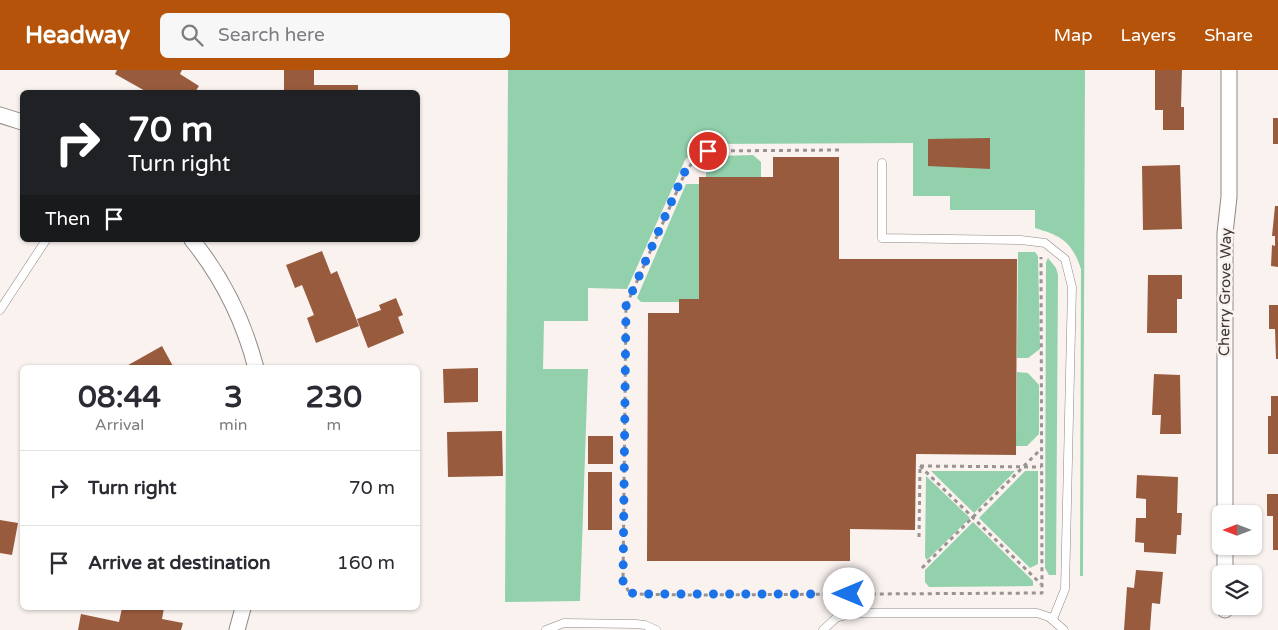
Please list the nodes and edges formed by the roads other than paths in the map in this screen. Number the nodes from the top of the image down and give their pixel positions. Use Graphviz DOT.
graph roads {
  1 [pos="1229,70"];
  2 [pos="0,115"];
  3 [pos="20,121"];
  4 [pos="882,163"];
  5 [pos="45,242"];
  6 [pos="193,242"];
  7 [pos="0,310"];
  8 [pos="255,365"];
  9 [pos="1225,505"];
  10 [pos="242,610"];
  11 [pos="1053,619"];
  12 [pos="237,630"];
  13 [pos="546,630"];
  14 [pos="656,630"];
  15 [pos="823,630"];
  16 [pos="1064,630"];
  1 -- 9 [label="street, Cherry Grove Way"];
  2 -- 3 [label="street"];
  4 -- 11 [label="lane"];
  5 -- 7 [label="lane"];
  6 -- 8 [label="street"];
  10 -- 12 [label="street"];
  11 -- 15 [label="lane"];
  11 -- 16 [label="lane"];
  13 -- 14 [label="lane"];
}
